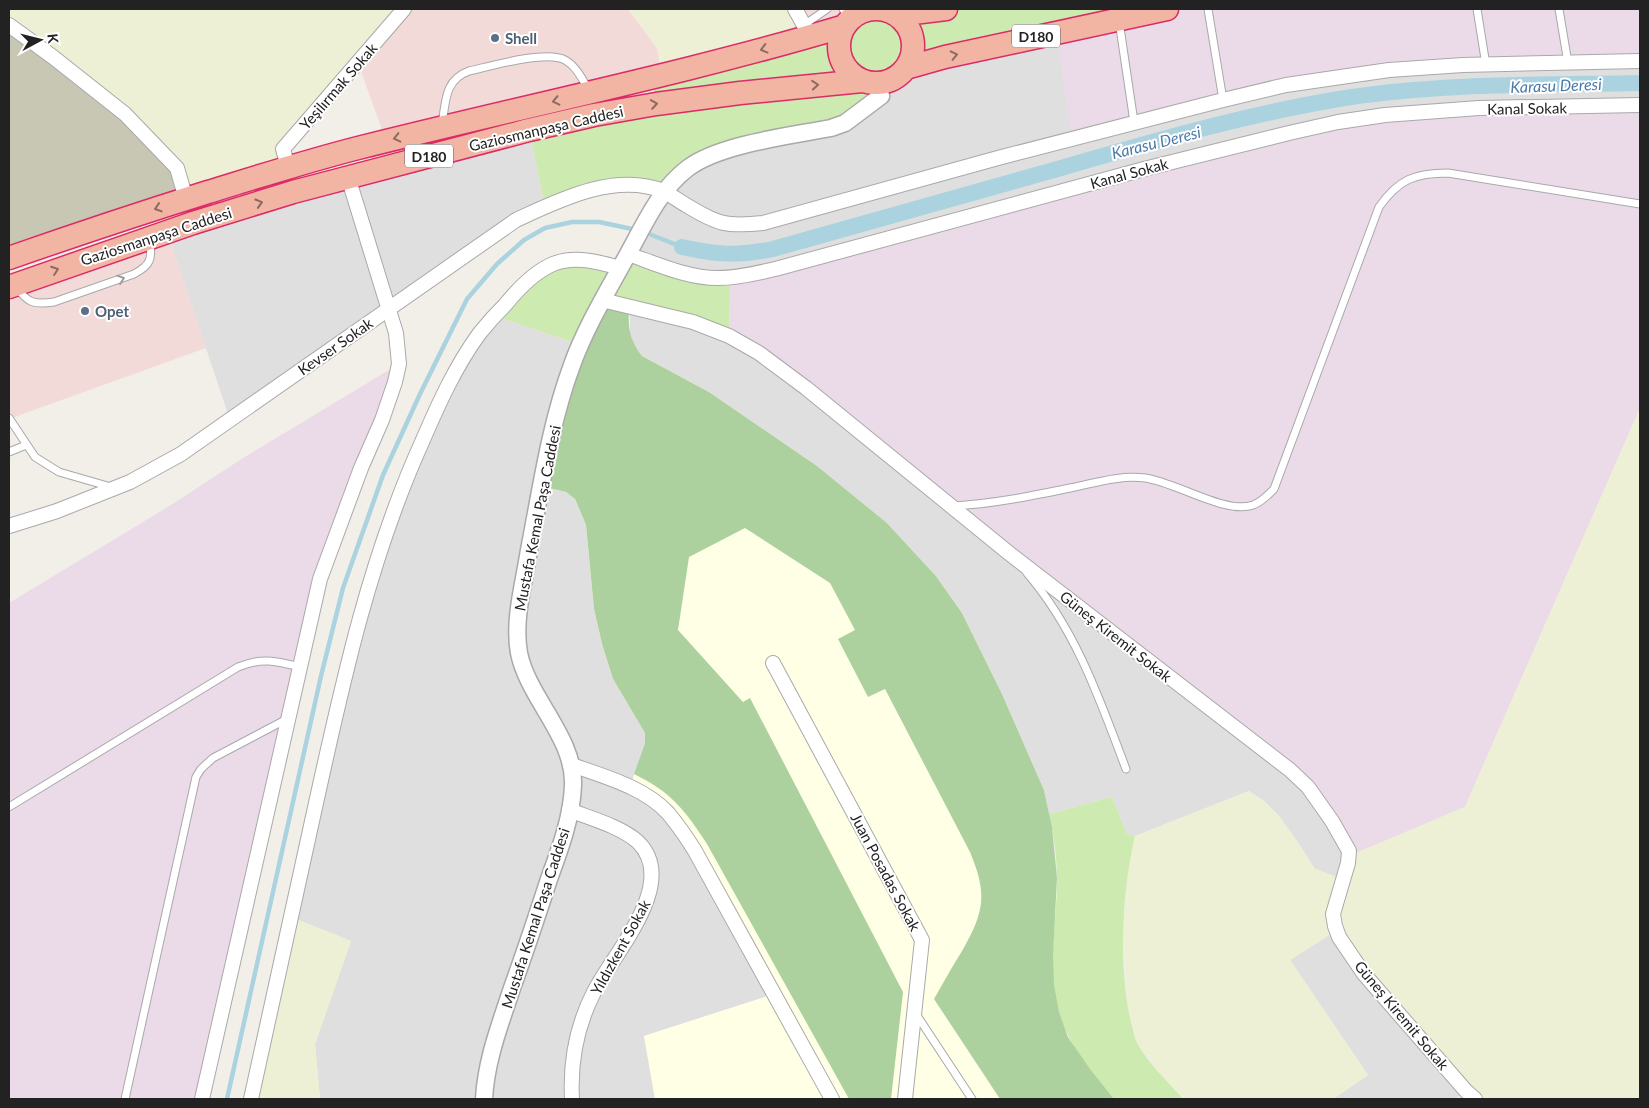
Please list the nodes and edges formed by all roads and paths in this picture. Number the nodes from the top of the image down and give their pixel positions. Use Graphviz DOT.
graph roads {
  1 [pos="404,9"];
  2 [pos="795,9"];
  3 [pos="828,9"];
  4 [pos="946,9"];
  5 [pos="1167,9"];
  6 [pos="1208,9"];
  7 [pos="1477,9"];
  8 [pos="1559,9"];
  9 [pos="901,12"];
  10 [pos="855,15"];
  11 [pos="1119,19"];
  12 [pos="9,25"];
  13 [pos="807,30"];
  14 [pos="1640,61"];
  15 [pos="1568,63"];
  16 [pos="1486,65"];
  17 [pos="906,68"];
  18 [pos="870,82"];
  19 [pos="591,92"];
  20 [pos="1223,100"];
  21 [pos="1640,105"];
  22 [pos="1134,122"];
  23 [pos="441,128"];
  24 [pos="288,167"];
  25 [pos="348,177"];
  26 [pos="664,192"];
  27 [pos="186,199"];
  28 [pos="1640,204"];
  29 [pos="150,238"];
  30 [pos="631,249"];
  31 [pos="9,258"];
  32 [pos="620,268"];
  33 [pos="11,286"];
  34 [pos="602,300"];
  35 [pos="388,308"];
  36 [pos="9,418"];
  37 [pos="26,445"];
  38 [pos="9,452"];
  39 [pos="114,488"];
  40 [pos="950,506"];
  41 [pos="9,526"];
  42 [pos="1010,554"];
  43 [pos="773,663"];
  44 [pos="300,668"];
  45 [pos="288,718"];
  46 [pos="572,765"];
  47 [pos="1126,769"];
  48 [pos="9,807"];
  49 [pos="569,810"];
  50 [pos="914,1012"];
  51 [pos="126,1099"];
  52 [pos="202,1099"];
  53 [pos="252,1099"];
  54 [pos="484,1099"];
  55 [pos="572,1099"];
  56 [pos="832,1099"];
  57 [pos="905,1099"];
  58 [pos="972,1099"];
  59 [pos="1475,1099"];
  1 -- 24 [label="street, Yeşilırmak Sokak"];
  2 -- 13 [label="street"];
  3 -- 13 [label="lane"];
  4 -- 9 [label="highway"];
  5 -- 11 [label="highway, D180"];
  6 -- 20 [label="lane"];
  7 -- 16 [label="lane"];
  8 -- 15 [label="lane"];
  9 -- 10 [label="highway, Gaziosmanpaşa Caddesi"];
  9 -- 17 [label="highway"];
  10 -- 13 [label="highway, Gaziosmanpaşa Caddesi / D180"];
  10 -- 18 [label="highway"];
  17 -- 11 [label="highway, D180, one-way"];
  11 -- 22 [label="lane"];
  12 -- 27 [label="street"];
  13 -- 19 [label="highway, Gaziosmanpaşa Caddesi / D180, one-way"];
  14 -- 15 [label="street, Kevser Sokak"];
  15 -- 16 [label="street, Kevser Sokak"];
  16 -- 20 [label="street, Kevser Sokak"];
  17 -- 18 [label="highway, Gaziosmanpaşa Caddesi"];
  25 -- 18 [label="highway, Gaziosmanpaşa Caddesi / D180, one-way"];
  18 -- 26 [label="street, Mustafa Kemal Paşa Caddesi"];
  19 -- 23 [label="highway, Gaziosmanpaşa Caddesi / D180, one-way"];
  19 -- 23 [label="lane"];
  20 -- 22 [label="street, Kevser Sokak"];
  21 -- 30 [label="street, Kanal Sokak"];
  22 -- 26 [label="street, Kevser Sokak"];
  23 -- 24 [label="highway, Gaziosmanpaşa Caddesi / D180, one-way"];
  24 -- 27 [label="highway, Gaziosmanpaşa Caddesi / D180"];
  29 -- 25 [label="highway, Gaziosmanpaşa Caddesi / D180, one-way"];
  25 -- 35 [label="street"];
  26 -- 30 [label="street, Mustafa Kemal Paşa Caddesi"];
  26 -- 35 [label="street, Kevser Sokak"];
  27 -- 31 [label="highway, Gaziosmanpaşa Caddesi / D180, one-way"];
  28 -- 40 [label="lane"];
  33 -- 29 [label="highway, Gaziosmanpaşa Caddesi / D180, one-way"];
  33 -- 29 [label="lane, one-way"];
  30 -- 32 [label="street, Mustafa Kemal Paşa Caddesi"];
  32 -- 34 [label="street, Mustafa Kemal Paşa Caddesi"];
  32 -- 53 [label="street"];
  34 -- 40 [label="street, Güneş Kiremit Sokak"];
  34 -- 46 [label="street, Mustafa Kemal Paşa Caddesi"];
  35 -- 39 [label="street, Kevser Sokak"];
  35 -- 44 [label="street"];
  36 -- 37 [label="lane"];
  37 -- 38 [label="lane"];
  37 -- 39 [label="lane"];
  39 -- 41 [label="street, Kevser Sokak"];
  40 -- 42 [label="street, Güneş Kiremit Sokak"];
  42 -- 47 [label="lane"];
  42 -- 59 [label="street, Güneş Kiremit Sokak"];
  43 -- 50 [label="street, Juan Posadas Sokak"];
  44 -- 45 [label="street"];
  44 -- 48 [label="lane"];
  45 -- 51 [label="lane"];
  45 -- 52 [label="street"];
  46 -- 49 [label="street, Mustafa Kemal Paşa Caddesi"];
  46 -- 56 [label="street"];
  49 -- 54 [label="street, Mustafa Kemal Paşa Caddesi"];
  49 -- 55 [label="street, Yıldızkent Sokak"];
  50 -- 57 [label="street, Juan Posadas Sokak"];
  50 -- 58 [label="lane"];
}
